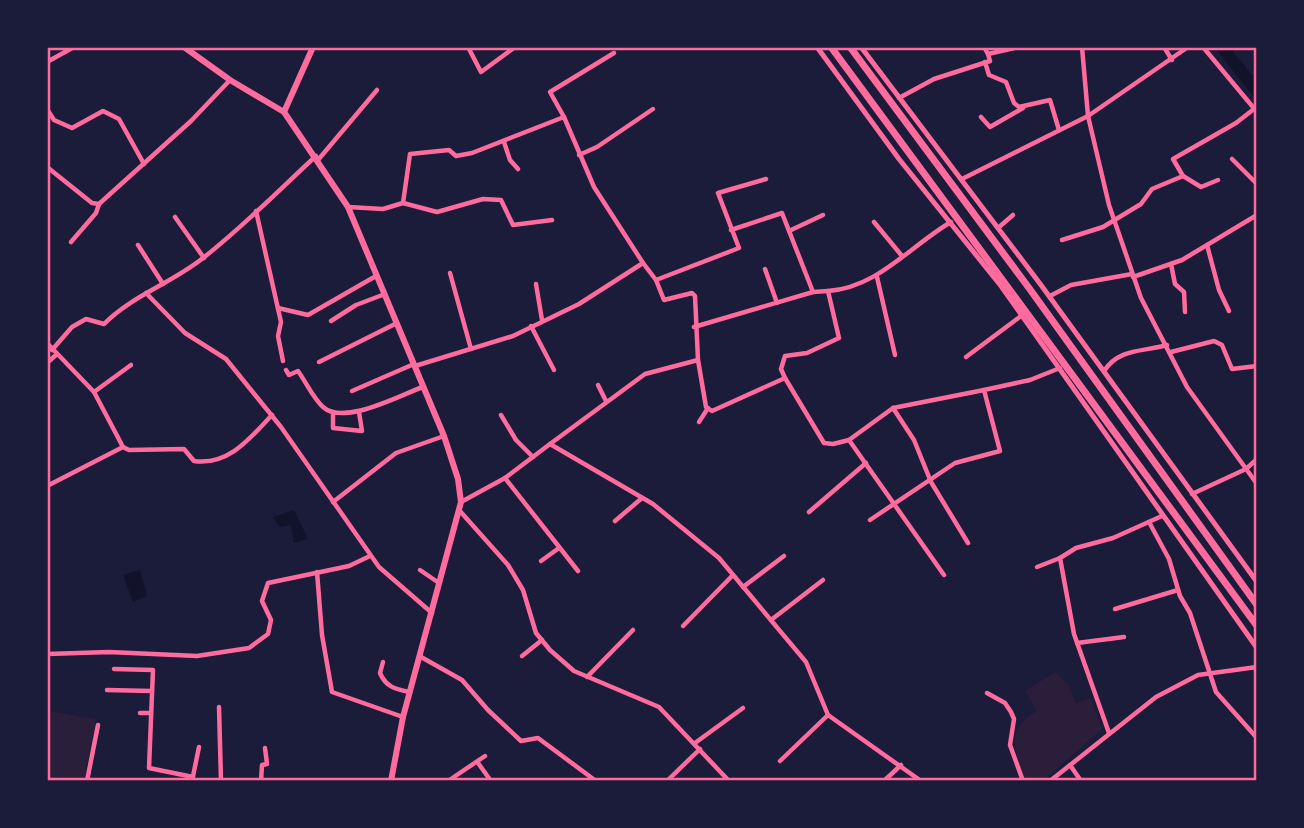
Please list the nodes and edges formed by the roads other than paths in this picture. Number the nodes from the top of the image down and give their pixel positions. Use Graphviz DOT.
graph roads {
  1 [pos="74,47"];
  2 [pos="184,47"];
  3 [pos="313,47"];
  4 [pos="468,47"];
  5 [pos="515,47"];
  6 [pos="817,47"];
  7 [pos="831,47"];
  8 [pos="850,47"];
  9 [pos="861,47"];
  10 [pos="984,47"];
  11 [pos="1019,47"];
  12 [pos="1082,47"];
  13 [pos="1164,47"];
  14 [pos="1188,47"];
  15 [pos="1203,47"];
  16 [pos="614,52"];
  17 [pos="988,54"];
  18 [pos="1172,60"];
  19 [pos="47,62"];
  20 [pos="985,62"];
  21 [pos="230,80"];
  22 [pos="377,90"];
  23 [pos="899,98"];
  24 [pos="1024,108"];
  25 [pos="47,109"];
  26 [pos="653,109"];
  27 [pos="1256,110"];
  28 [pos="284,112"];
  29 [pos="1088,116"];
  30 [pos="564,117"];
  31 [pos="981,117"];
  32 [pos="1059,130"];
  33 [pos="504,142"];
  34 [pos="579,155"];
  35 [pos="317,158"];
  36 [pos="1232,159"];
  37 [pos="144,164"];
  38 [pos="47,167"];
  39 [pos="518,169"];
  40 [pos="1183,176"];
  41 [pos="766,179"];
  42 [pos="962,179"];
  43 [pos="1218,180"];
  44 [pos="1257,184"];
  45 [pos="403,203"];
  46 [pos="99,204"];
  47 [pos="348,207"];
  48 [pos="256,211"];
  49 [pos="823,215"];
  50 [pos="1013,215"];
  51 [pos="1257,215"];
  52 [pos="175,217"];
  53 [pos="1113,218"];
  54 [pos="552,220"];
  55 [pos="874,222"];
  56 [pos="951,222"];
  57 [pos="998,228"];
  58 [pos="731,230"];
  59 [pos="789,231"];
  60 [pos="1062,240"];
  61 [pos="71,242"];
  62 [pos="1207,245"];
  63 [pos="138,246"];
  64 [pos="902,256"];
  65 [pos="204,258"];
  66 [pos="643,263"];
  67 [pos="1171,264"];
  68 [pos="765,269"];
  69 [pos="450,273"];
  70 [pos="376,276"];
  71 [pos="877,276"];
  72 [pos="1133,276"];
  73 [pos="656,281"];
  74 [pos="163,284"];
  75 [pos="536,284"];
  76 [pos="828,291"];
  77 [pos="813,292"];
  78 [pos="146,293"];
  79 [pos="385,294"];
  80 [pos="1050,296"];
  81 [pos="777,303"];
  82 [pos="278,308"];
  83 [pos="1229,311"];
  84 [pos="1185,312"];
  85 [pos="1021,316"];
  86 [pos="542,320"];
  87 [pos="331,321"];
  88 [pos="397,323"];
  89 [pos="531,326"];
  90 [pos="694,327"];
  91 [pos="47,343"];
  92 [pos="1167,345"];
  93 [pos="52,349"];
  94 [pos="471,349"];
  95 [pos="1171,352"];
  96 [pos="57,354"];
  97 [pos="895,355"];
  98 [pos="966,357"];
  99 [pos="698,360"];
  100 [pos="283,361"];
  101 [pos="319,362"];
  102 [pos="47,363"];
  103 [pos="131,365"];
  104 [pos="414,365"];
  105 [pos="1257,366"];
  106 [pos="1060,368"];
  107 [pos="286,370"];
  108 [pos="554,370"];
  109 [pos="1104,371"];
  110 [pos="785,379"];
  111 [pos="598,385"];
  112 [pos="423,387"];
  113 [pos="984,390"];
  114 [pos="94,391"];
  115 [pos="352,391"];
  116 [pos="606,401"];
  117 [pos="708,408"];
  118 [pos="893,408"];
  119 [pos="359,412"];
  120 [pos="333,413"];
  121 [pos="272,415"];
  122 [pos="501,415"];
  123 [pos="699,422"];
  124 [pos="444,436"];
  125 [pos="849,440"];
  126 [pos="550,444"];
  127 [pos="123,447"];
  128 [pos="533,457"];
  129 [pos="1257,459"];
  130 [pos="866,463"];
  131 [pos="1246,469"];
  132 [pos="505,478"];
  133 [pos="931,482"];
  134 [pos="1257,484"];
  135 [pos="47,486"];
  136 [pos="1192,494"];
  137 [pos="642,498"];
  138 [pos="333,502"];
  139 [pos="461,502"];
  140 [pos="894,505"];
  141 [pos="459,510"];
  142 [pos="809,512"];
  143 [pos="1162,516"];
  144 [pos="870,520"];
  145 [pos="615,522"];
  146 [pos="1149,522"];
  147 [pos="968,543"];
  148 [pos="559,548"];
  149 [pos="370,556"];
  150 [pos="784,556"];
  151 [pos="1060,558"];
  152 [pos="541,561"];
  153 [pos="1037,567"];
  154 [pos="420,570"];
  155 [pos="578,571"];
  156 [pos="317,572"];
  157 [pos="733,575"];
  158 [pos="944,575"];
  159 [pos="822,580"];
  160 [pos="1257,582"];
  161 [pos="440,583"];
  162 [pos="743,587"];
  163 [pos="1178,590"];
  164 [pos="1257,605"];
  165 [pos="1115,609"];
  166 [pos="432,613"];
  167 [pos="771,620"];
  168 [pos="683,626"];
  169 [pos="1257,626"];
  170 [pos="633,630"];
  171 [pos="1124,637"];
  172 [pos="542,640"];
  173 [pos="1077,643"];
  174 [pos="1257,648"];
  175 [pos="47,654"];
  176 [pos="522,656"];
  177 [pos="421,657"];
  178 [pos="383,662"];
  179 [pos="1257,667"];
  180 [pos="114,669"];
  181 [pos="1209,672"];
  182 [pos="587,677"];
  183 [pos="107,690"];
  184 [pos="152,691"];
  185 [pos="410,692"];
  186 [pos="987,693"];
  187 [pos="219,707"];
  188 [pos="743,708"];
  189 [pos="140,713"];
  190 [pos="149,713"];
  191 [pos="828,715"];
  192 [pos="403,718"];
  193 [pos="98,725"];
  194 [pos="1109,733"];
  195 [pos="1257,738"];
  196 [pos="695,743"];
  197 [pos="199,747"];
  198 [pos="265,748"];
  199 [pos="700,749"];
  200 [pos="485,756"];
  201 [pos="780,761"];
  202 [pos="478,762"];
  203 [pos="901,765"];
  204 [pos="1070,765"];
  205 [pos="192,779"];
  206 [pos="595,780"];
  207 [pos="87,781"];
  208 [pos="221,781"];
  209 [pos="261,781"];
  210 [pos="391,781"];
  211 [pos="448,781"];
  212 [pos="491,781"];
  213 [pos="667,781"];
  214 [pos="729,781"];
  215 [pos="884,781"];
  216 [pos="921,781"];
  217 [pos="1023,781"];
  218 [pos="1050,781"];
  219 [pos="1081,781"];
  1 -- 19 [label="street"];
  2 -- 21 [label="main road"];
  3 -- 28 [label="main road"];
  4 -- 5 [label="street"];
  6 -- 56 [label="street"];
  7 -- 169 [label="highway"];
  8 -- 164 [label="highway"];
  9 -- 23 [label="street"];
  10 -- 17 [label="street"];
  11 -- 17 [label="street"];
  12 -- 29 [label="street"];
  13 -- 18 [label="street"];
  14 -- 18 [label="street"];
  15 -- 27 [label="street"];
  16 -- 30 [label="street"];
  17 -- 20 [label="street"];
  18 -- 29 [label="street"];
  20 -- 23 [label="street"];
  20 -- 24 [label="street"];
  21 -- 28 [label="main road"];
  21 -- 37 [label="street"];
  22 -- 35 [label="street"];
  23 -- 42 [label="street"];
  24 -- 31 [label="street"];
  24 -- 32 [label="street"];
  25 -- 37 [label="street"];
  26 -- 34 [label="street"];
  27 -- 40 [label="street"];
  28 -- 35 [label="main road"];
  29 -- 32 [label="street"];
  29 -- 53 [label="street"];
  30 -- 33 [label="street"];
  30 -- 34 [label="street"];
  32 -- 42 [label="street"];
  33 -- 39 [label="street"];
  33 -- 45 [label="street"];
  34 -- 66 [label="street"];
  35 -- 47 [label="main road"];
  35 -- 48 [label="street"];
  36 -- 44 [label="street"];
  37 -- 46 [label="street"];
  38 -- 46 [label="street"];
  40 -- 43 [label="street"];
  40 -- 53 [label="street"];
  41 -- 58 [label="street"];
  42 -- 57 [label="street"];
  45 -- 47 [label="street"];
  45 -- 54 [label="street"];
  46 -- 61 [label="street"];
  47 -- 70 [label="main road"];
  48 -- 65 [label="street"];
  48 -- 82 [label="street"];
  49 -- 59 [label="street"];
  50 -- 57 [label="street"];
  51 -- 62 [label="street"];
  52 -- 65 [label="street"];
  53 -- 60 [label="street"];
  53 -- 72 [label="street"];
  55 -- 64 [label="street"];
  56 -- 64 [label="street"];
  56 -- 85 [label="street"];
  57 -- 80 [label="street"];
  58 -- 59 [label="street"];
  58 -- 73 [label="street"];
  59 -- 77 [label="street"];
  62 -- 67 [label="street"];
  62 -- 83 [label="street"];
  63 -- 74 [label="street"];
  64 -- 71 [label="street"];
  65 -- 74 [label="street"];
  66 -- 73 [label="street"];
  66 -- 86 [label="street"];
  67 -- 72 [label="street"];
  67 -- 84 [label="street"];
  68 -- 81 [label="street"];
  69 -- 94 [label="street"];
  70 -- 79 [label="main road"];
  70 -- 82 [label="street"];
  71 -- 76 [label="street"];
  71 -- 97 [label="street"];
  72 -- 80 [label="street"];
  72 -- 92 [label="street"];
  73 -- 90 [label="street"];
  74 -- 78 [label="street"];
  75 -- 86 [label="street"];
  76 -- 77 [label="street"];
  76 -- 110 [label="street"];
  77 -- 81 [label="street"];
  78 -- 93 [label="street"];
  78 -- 121 [label="street"];
  79 -- 87 [label="street"];
  79 -- 88 [label="main road"];
  80 -- 109 [label="street"];
  81 -- 90 [label="street"];
  82 -- 100 [label="street"];
  85 -- 98 [label="street"];
  85 -- 106 [label="street"];
  86 -- 89 [label="street"];
  88 -- 101 [label="street"];
  88 -- 104 [label="main road"];
  89 -- 94 [label="street"];
  89 -- 108 [label="street"];
  90 -- 99 [label="street"];
  91 -- 93 [label="street"];
  92 -- 95 [label="street"];
  92 -- 109 [label="street"];
  93 -- 96 [label="street"];
  94 -- 104 [label="street"];
  95 -- 105 [label="street"];
  95 -- 131 [label="street"];
  96 -- 102 [label="street"];
  96 -- 114 [label="street"];
  99 -- 116 [label="street"];
  99 -- 117 [label="street"];
  103 -- 114 [label="street"];
  104 -- 112 [label="main road"];
  104 -- 115 [label="street"];
  106 -- 113 [label="street"];
  106 -- 143 [label="street"];
  107 -- 120 [label="street"];
  109 -- 136 [label="street"];
  110 -- 117 [label="street"];
  110 -- 125 [label="street"];
  111 -- 116 [label="street"];
  112 -- 119 [label="street"];
  112 -- 124 [label="main road"];
  113 -- 118 [label="street"];
  113 -- 133 [label="street"];
  114 -- 127 [label="street"];
  116 -- 126 [label="street"];
  117 -- 123 [label="street"];
  118 -- 125 [label="street"];
  118 -- 133 [label="street"];
  119 -- 120 [label="street"];
  119 -- 120 [label="street"];
  121 -- 127 [label="street"];
  121 -- 138 [label="street"];
  122 -- 128 [label="street"];
  124 -- 138 [label="street"];
  124 -- 139 [label="main road"];
  125 -- 130 [label="street"];
  126 -- 128 [label="street"];
  126 -- 137 [label="street"];
  127 -- 135 [label="street"];
  128 -- 132 [label="street"];
  129 -- 131 [label="street"];
  130 -- 140 [label="street"];
  130 -- 142 [label="street"];
  131 -- 134 [label="street"];
  131 -- 136 [label="street"];
  132 -- 139 [label="street"];
  132 -- 148 [label="street"];
  133 -- 140 [label="street"];
  133 -- 147 [label="street"];
  136 -- 160 [label="street"];
  137 -- 145 [label="street"];
  137 -- 157 [label="street"];
  138 -- 149 [label="street"];
  139 -- 141 [label="main road"];
  140 -- 144 [label="street"];
  140 -- 158 [label="street"];
  141 -- 161 [label="main road"];
  141 -- 172 [label="street"];
  143 -- 146 [label="street"];
  143 -- 174 [label="street"];
  146 -- 151 [label="street"];
  146 -- 163 [label="street"];
  148 -- 152 [label="street"];
  148 -- 155 [label="street"];
  149 -- 156 [label="street"];
  149 -- 166 [label="street"];
  150 -- 162 [label="street"];
  151 -- 153 [label="street"];
  151 -- 173 [label="street"];
  154 -- 161 [label="street"];
  156 -- 175 [label="street"];
  156 -- 192 [label="street"];
  157 -- 162 [label="street"];
  157 -- 168 [label="street"];
  159 -- 167 [label="street"];
  161 -- 166 [label="main road"];
  162 -- 167 [label="street"];
  163 -- 165 [label="street"];
  163 -- 181 [label="street"];
  166 -- 177 [label="main road"];
  167 -- 191 [label="street"];
  170 -- 182 [label="street"];
  171 -- 173 [label="street"];
  172 -- 176 [label="street"];
  172 -- 182 [label="street"];
  173 -- 194 [label="street"];
  177 -- 185 [label="main road"];
  177 -- 206 [label="street"];
  178 -- 185 [label="street"];
  179 -- 181 [label="street"];
  180 -- 184 [label="street"];
  181 -- 194 [label="street"];
  181 -- 195 [label="street"];
  182 -- 196 [label="street"];
  183 -- 184 [label="street"];
  184 -- 190 [label="street"];
  185 -- 192 [label="main road"];
  186 -- 217 [label="street"];
  187 -- 208 [label="street"];
  188 -- 196 [label="street"];
  189 -- 190 [label="street"];
  190 -- 205 [label="street"];
  191 -- 201 [label="street"];
  191 -- 203 [label="street"];
  192 -- 210 [label="main road"];
  193 -- 207 [label="street"];
  194 -- 204 [label="street"];
  196 -- 199 [label="street"];
  197 -- 205 [label="street"];
  198 -- 209 [label="street"];
  199 -- 213 [label="street"];
  199 -- 214 [label="street"];
  200 -- 202 [label="street"];
  202 -- 211 [label="street"];
  202 -- 212 [label="street"];
  203 -- 215 [label="street"];
  203 -- 216 [label="street"];
  204 -- 218 [label="street"];
  204 -- 219 [label="street"];
}
